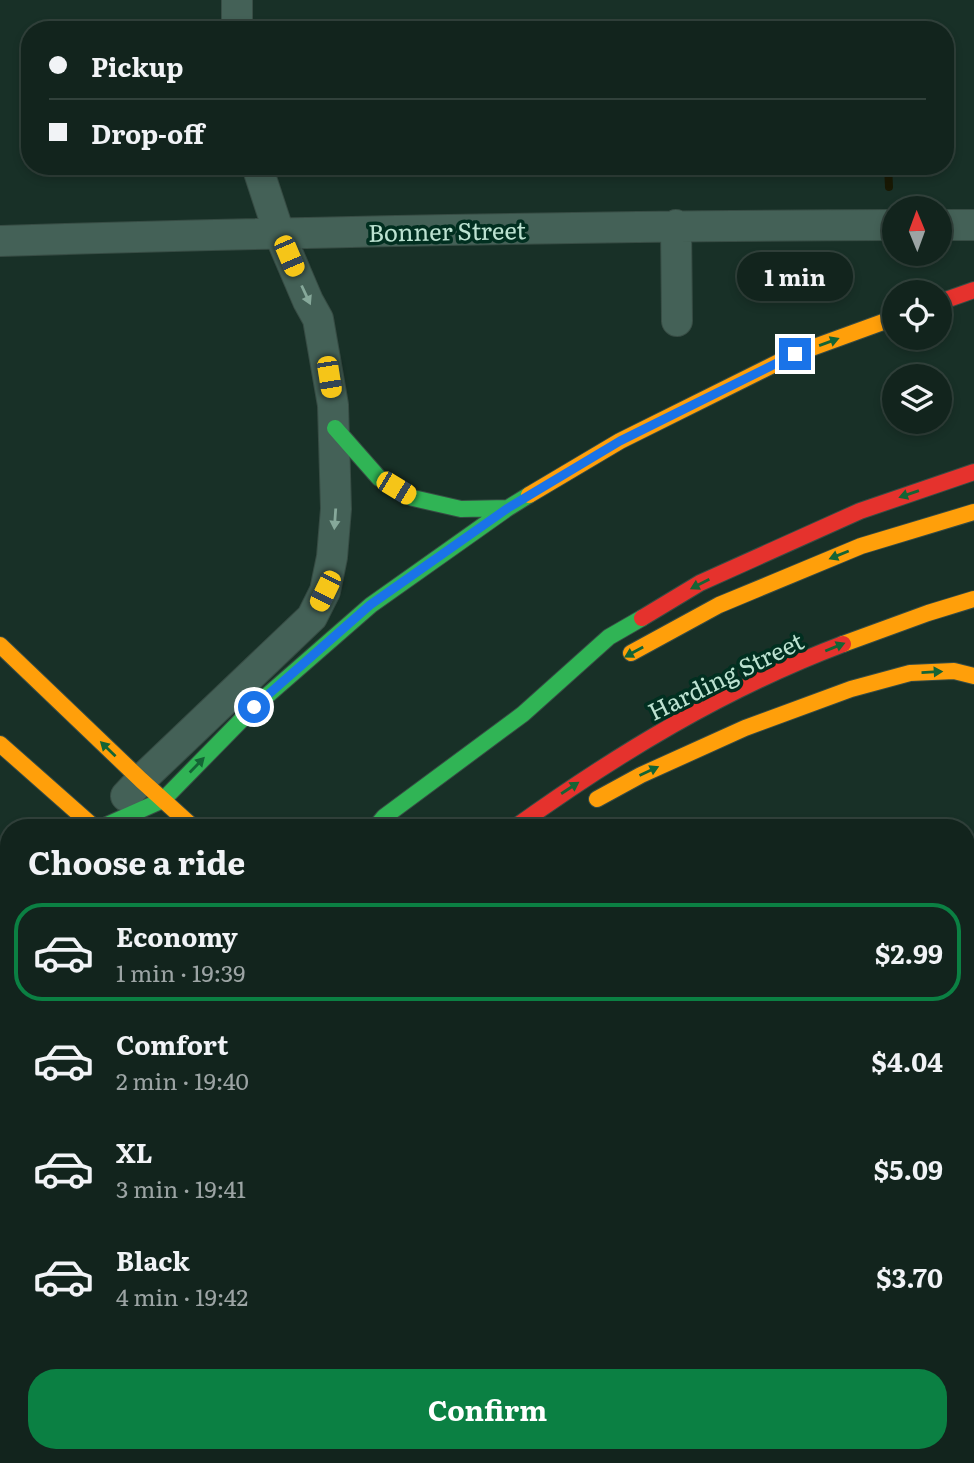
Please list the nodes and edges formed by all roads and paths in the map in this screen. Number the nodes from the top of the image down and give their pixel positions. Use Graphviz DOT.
graph roads {
  1 [pos="237,0"];
  2 [pos="237,21"];
  3 [pos="260,175"];
  4 [pos="676,225"];
  5 [pos="882,225"];
  6 [pos="952,225"];
  7 [pos="974,225"];
  8 [pos="279,233"];
  9 [pos="0,241"];
  10 [pos="974,290"];
  11 [pos="952,298"];
  12 [pos="677,321"];
  13 [pos="882,322"];
  14 [pos="335,428"];
  15 [pos="974,472"];
  16 [pos="508,508"];
  17 [pos="974,512"];
  18 [pos="974,599"];
  19 [pos="0,645"];
  20 [pos="615,662"];
  21 [pos="592,675"];
  22 [pos="974,676"];
  23 [pos="523,713"];
  24 [pos="0,744"];
  25 [pos="141,780"];
  26 [pos="163,800"];
  27 [pos="582,808"];
  28 [pos="88,819"];
  29 [pos="106,819"];
  30 [pos="119,819"];
  31 [pos="184,819"];
  32 [pos="383,819"];
  33 [pos="527,819"];
  1 -- 2 [label="street"];
  3 -- 8 [label="street"];
  4 -- 5 [label="street, Bonner Street"];
  4 -- 8 [label="street, Bonner Street"];
  4 -- 12 [label="street"];
  6 -- 7 [label="street"];
  8 -- 9 [label="street, Bonner Street"];
  8 -- 14 [label="street, one-way"];
  10 -- 11 [label="main road"];
  16 -- 13 [label="main road, one-way"];
  14 -- 16 [label="main road"];
  14 -- 25 [label="street, one-way"];
  15 -- 23 [label="main road, one-way"];
  26 -- 16 [label="main road, one-way"];
  17 -- 20 [label="main road, one-way"];
  33 -- 18 [label="main road, Harding Street, one-way"];
  25 -- 19 [label="main road, one-way"];
  21 -- 23 [label="main road"];
  27 -- 22 [label="main road, one-way"];
  23 -- 32 [label="main road"];
  24 -- 28 [label="main road"];
  25 -- 26 [label="main road"];
  25 -- 29 [label="street"];
  26 -- 30 [label="main road"];
  26 -- 31 [label="main road"];
}
